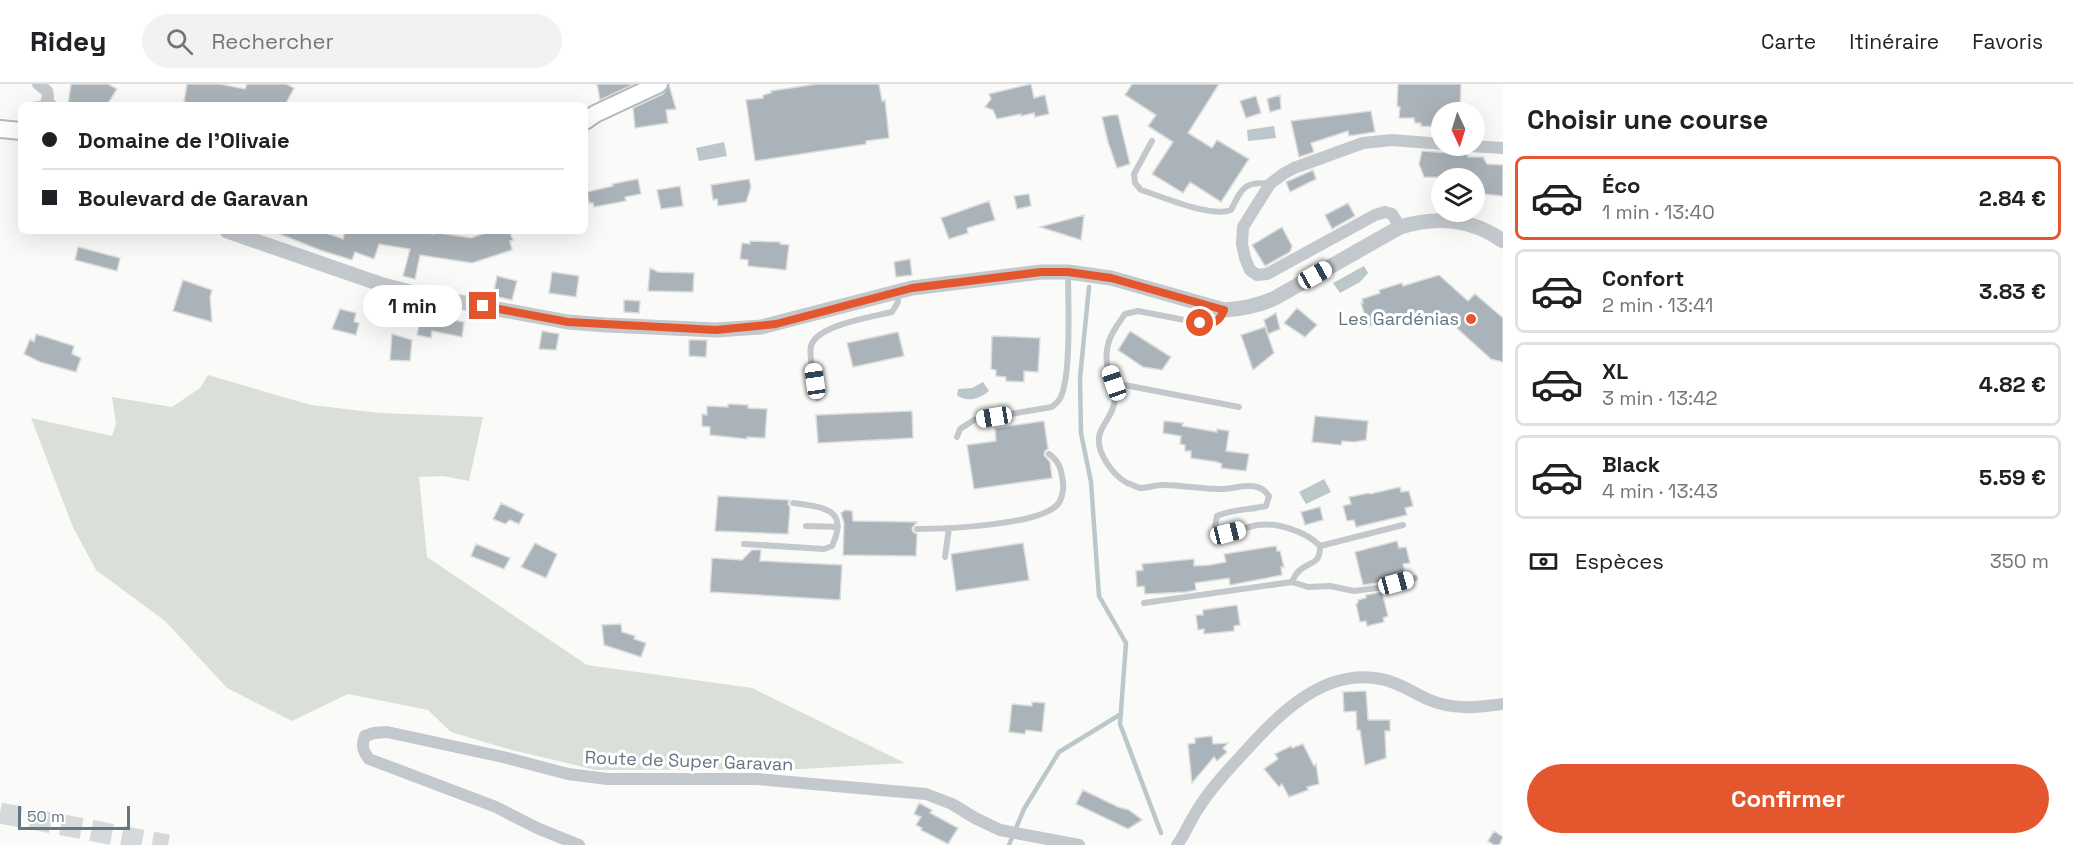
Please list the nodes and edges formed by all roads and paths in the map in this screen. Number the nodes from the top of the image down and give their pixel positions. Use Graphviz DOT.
graph roads {
  1 [pos="38,84"];
  2 [pos="658,84"];
  3 [pos="49,102"];
  4 [pos="588,119"];
  5 [pos="0,129"];
  6 [pos="18,131"];
  7 [pos="1152,141"];
  8 [pos="1431,143"];
  9 [pos="1485,147"];
  10 [pos="1503,148"];
  11 [pos="1270,184"];
  12 [pos="1400,227"];
  13 [pos="236,234"];
  14 [pos="1503,241"];
  15 [pos="1068,272"];
  16 [pos="897,292"];
  17 [pos="1224,310"];
  18 [pos="1114,383"];
  19 [pos="818,398"];
  20 [pos="1239,407"];
  21 [pos="957,437"];
  22 [pos="1049,454"];
  23 [pos="793,503"];
  24 [pos="1403,525"];
  25 [pos="806,526"];
  26 [pos="838,527"];
  27 [pos="950,528"];
  28 [pos="917,529"];
  29 [pos="744,544"];
  30 [pos="1320,546"];
  31 [pos="945,557"];
  32 [pos="1415,578"];
  33 [pos="1292,582"];
  34 [pos="1144,603"];
  35 [pos="1503,704"];
  36 [pos="579,845"];
  37 [pos="1079,845"];
  38 [pos="1177,845"];
  1 -- 3 [label="street"];
  2 -- 4 [label="main road"];
  5 -- 6 [label="main road"];
  7 -- 11 [label="lane"];
  8 -- 11 [label="street"];
  9 -- 10 [label="street"];
  11 -- 12 [label="street"];
  12 -- 14 [label="street"];
  12 -- 17 [label="street"];
  13 -- 16 [label="street"];
  15 -- 16 [label="street"];
  15 -- 17 [label="street"];
  15 -- 21 [label="lane"];
  16 -- 19 [label="lane"];
  17 -- 18 [label="lane"];
  18 -- 20 [label="lane"];
  18 -- 30 [label="lane"];
  22 -- 27 [label="lane"];
  23 -- 26 [label="lane"];
  24 -- 30 [label="lane"];
  25 -- 26 [label="lane"];
  26 -- 29 [label="lane"];
  27 -- 28 [label="lane"];
  27 -- 31 [label="lane"];
  30 -- 33 [label="lane"];
  32 -- 33 [label="lane"];
  33 -- 34 [label="lane"];
  35 -- 38 [label="street"];
  36 -- 37 [label="street, Route de Super Garavan"];
}
